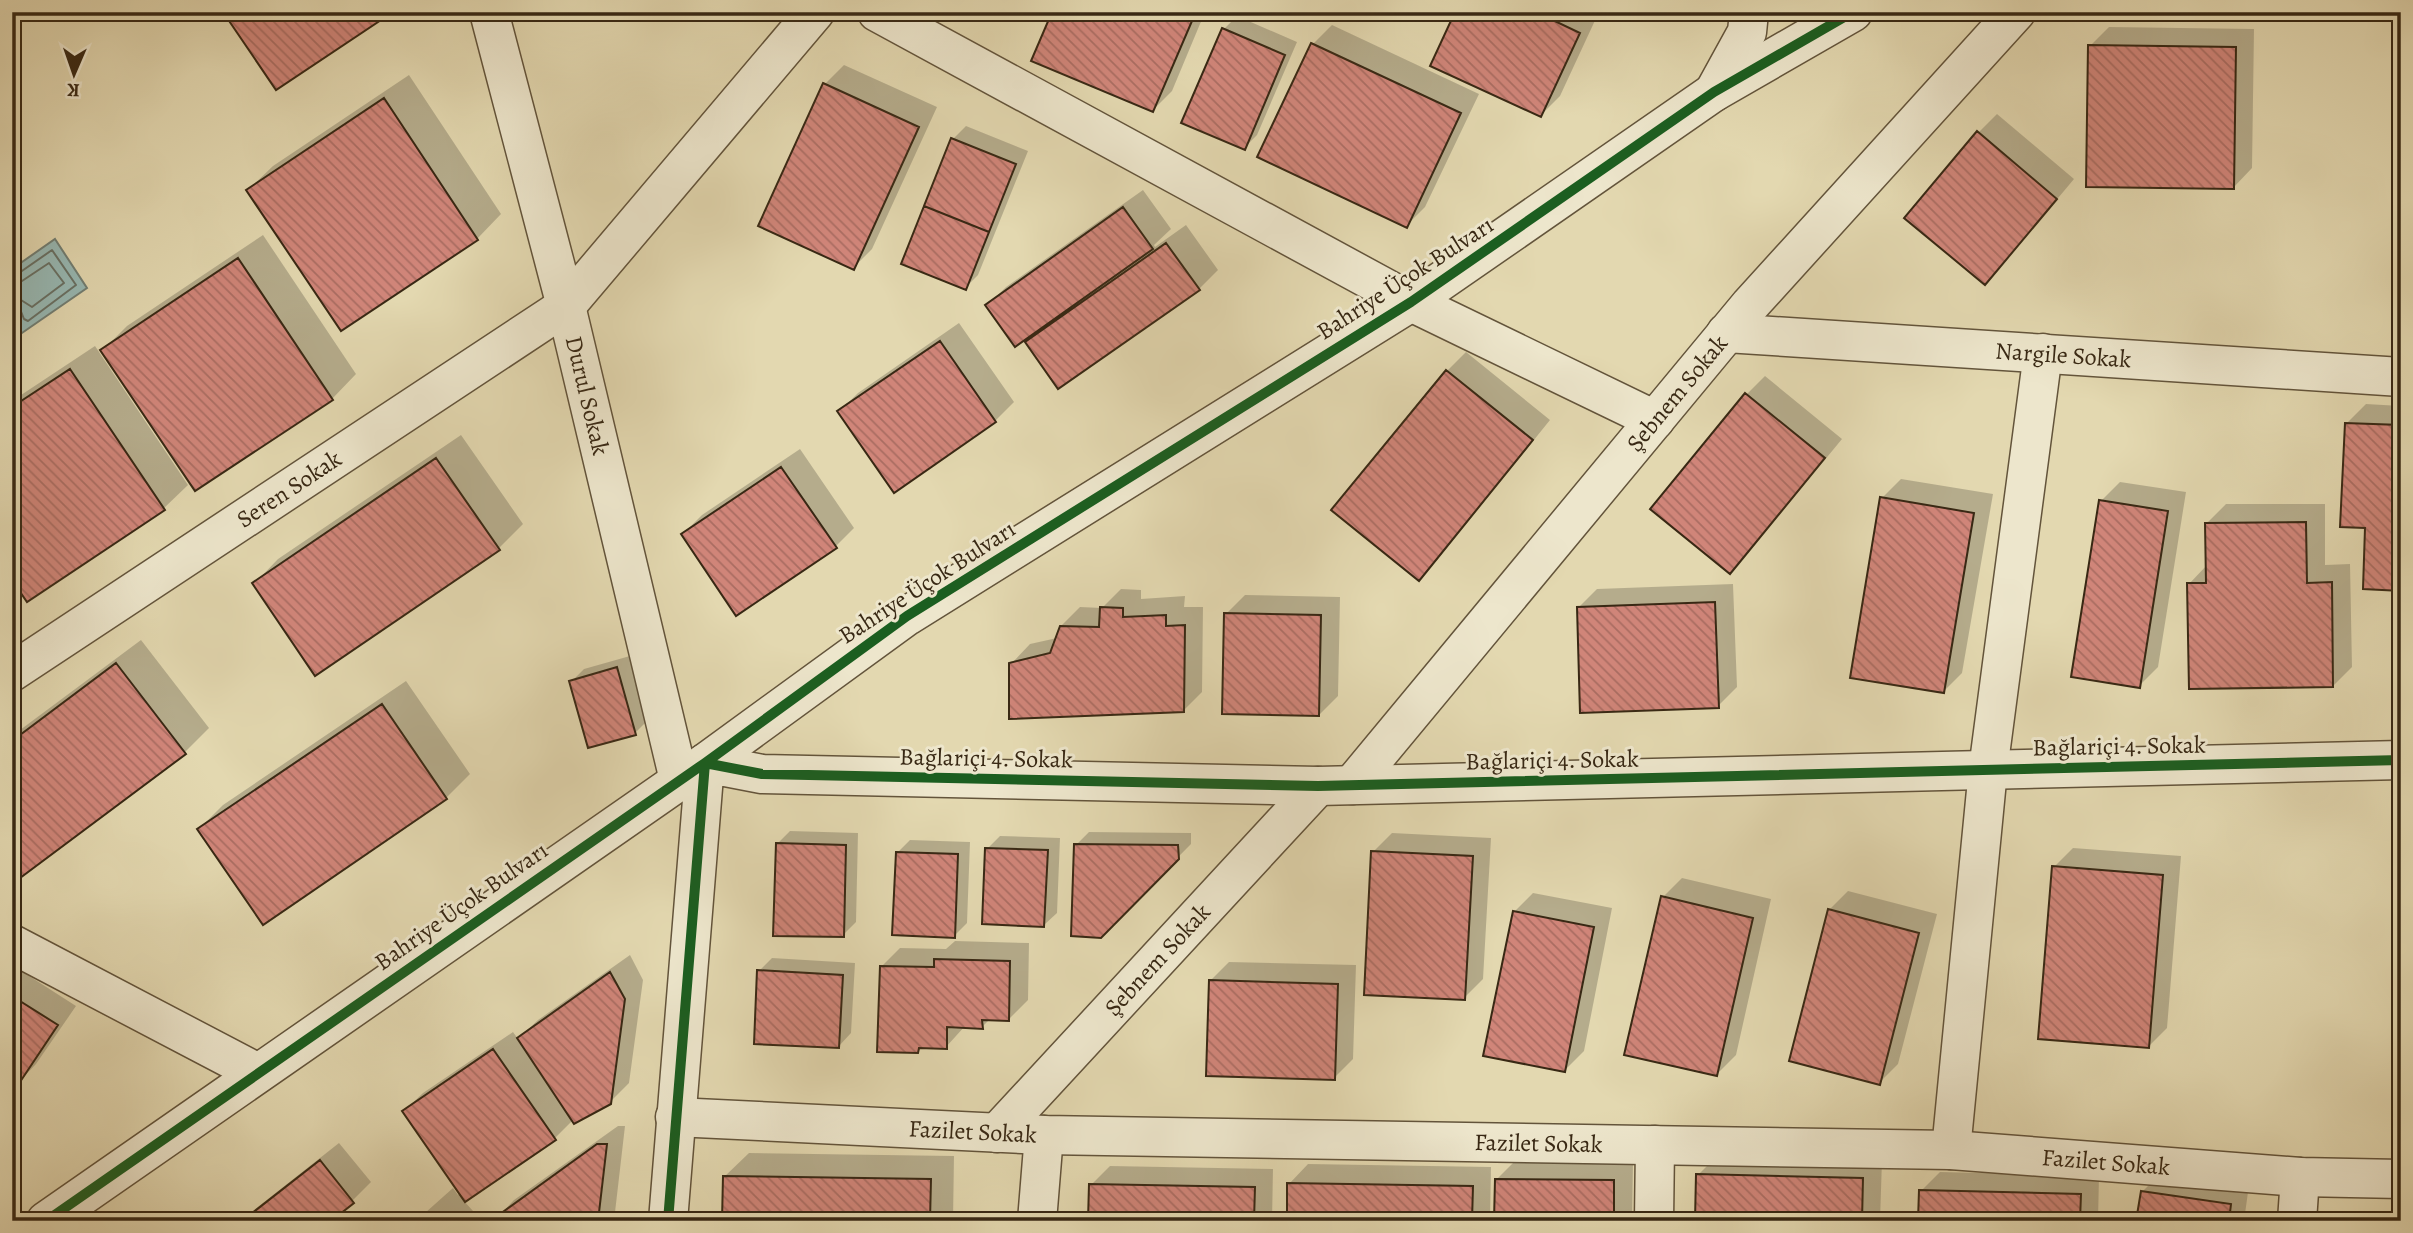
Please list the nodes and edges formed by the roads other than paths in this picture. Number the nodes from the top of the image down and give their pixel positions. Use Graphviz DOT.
graph roads {
  1 [pos="489,12"];
  2 [pos="815,12"];
  3 [pos="877,12"];
  4 [pos="1749,12"];
  5 [pos="1853,12"];
  6 [pos="2016,12"];
  7 [pos="1714,92"];
  8 [pos="1411,302"];
  9 [pos="566,306"];
  10 [pos="1726,332"];
  11 [pos="2043,353"];
  12 [pos="2401,377"];
  13 [pos="1654,420"];
  14 [pos="12,672"];
  15 [pos="2401,760"];
  16 [pos="1988,770"];
  17 [pos="692,771"];
  18 [pos="1335,786"];
  19 [pos="12,944"];
  20 [pos="258,1073"];
  21 [pos="676,1117"];
  22 [pos="996,1133"];
  23 [pos="1044,1135"];
  24 [pos="1655,1145"];
  25 [pos="1951,1150"];
  26 [pos="2300,1177"];
  27 [pos="2401,1179"];
  28 [pos="46,1221"];
  29 [pos="667,1221"];
  30 [pos="1037,1221"];
  31 [pos="1654,1221"];
  32 [pos="2297,1221"];
  1 -- 9 [label="street, Durul Sokak"];
  2 -- 9 [label="street, Seren Sokak"];
  3 -- 8 [label="street"];
  4 -- 7 [label="street, Bahriye Üçok Bulvarı"];
  5 -- 7 [label="street, Bahriye Üçok Bulvarı"];
  6 -- 10 [label="street, Şebnem Sokak"];
  7 -- 8 [label="street, Bahriye Üçok Bulvarı"];
  8 -- 13 [label="street"];
  8 -- 17 [label="street, Bahriye Üçok Bulvarı"];
  9 -- 14 [label="street, Seren Sokak"];
  9 -- 17 [label="street, Durul Sokak"];
  10 -- 11 [label="street, Nargile Sokak"];
  10 -- 13 [label="street, Şebnem Sokak"];
  11 -- 12 [label="street, Nargile Sokak"];
  11 -- 16 [label="street"];
  13 -- 18 [label="street, Şebnem Sokak"];
  15 -- 16 [label="street, Bağlariçi 4. Sokak"];
  16 -- 18 [label="street, Bağlariçi 4. Sokak"];
  16 -- 25 [label="street"];
  17 -- 18 [label="street, Bağlariçi 4. Sokak"];
  17 -- 20 [label="street, Bahriye Üçok Bulvarı"];
  17 -- 21 [label="street, Durul Sokak"];
  18 -- 22 [label="street, Şebnem Sokak"];
  19 -- 20 [label="street"];
  20 -- 28 [label="street, Bahriye Üçok Bulvarı"];
  21 -- 22 [label="street, Fazilet Sokak"];
  21 -- 29 [label="street, Durul Sokak"];
  22 -- 23 [label="street, Fazilet Sokak"];
  23 -- 24 [label="street, Fazilet Sokak"];
  23 -- 30 [label="street"];
  24 -- 25 [label="street, Fazilet Sokak"];
  24 -- 31 [label="street"];
  25 -- 26 [label="street, Fazilet Sokak"];
  26 -- 27 [label="street, Fazilet Sokak"];
  26 -- 32 [label="street"];
}
